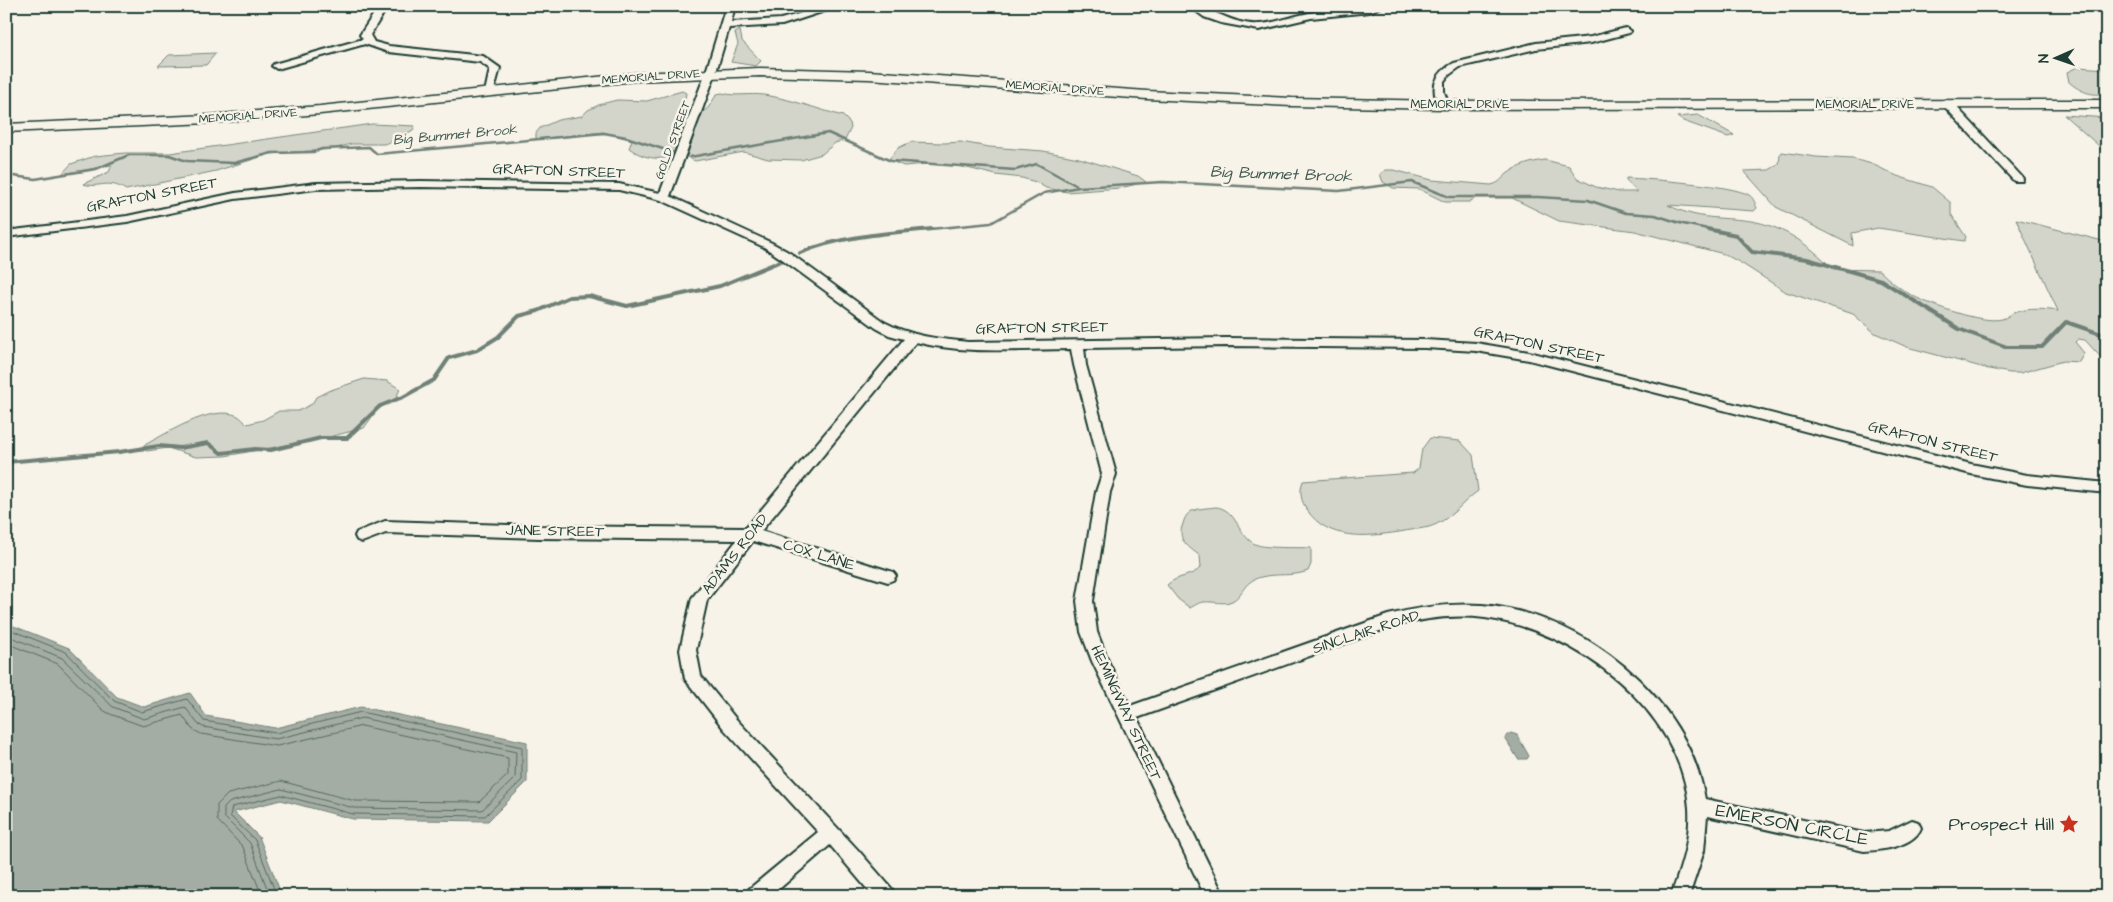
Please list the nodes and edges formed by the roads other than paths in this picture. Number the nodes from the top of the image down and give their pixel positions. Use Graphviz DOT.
graph roads {
  1 [pos="384,6"];
  2 [pos="732,6"];
  3 [pos="836,6"];
  4 [pos="1193,6"];
  5 [pos="1378,6"];
  6 [pos="726,25"];
  7 [pos="1626,31"];
  8 [pos="366,41"];
  9 [pos="277,66"];
  10 [pos="711,72"];
  11 [pos="490,92"];
  12 [pos="1948,104"];
  13 [pos="2107,104"];
  14 [pos="1444,105"];
  15 [pos="6,128"];
  16 [pos="2018,179"];
  17 [pos="664,197"];
  18 [pos="6,234"];
  19 [pos="912,338"];
  20 [pos="1078,344"];
  21 [pos="2107,488"];
  22 [pos="750,534"];
  23 [pos="362,536"];
  24 [pos="888,576"];
  25 [pos="1126,714"];
  26 [pos="1697,806"];
  27 [pos="1912,828"];
  28 [pos="832,833"];
  29 [pos="756,896"];
  30 [pos="885,896"];
  31 [pos="1215,896"];
  32 [pos="1680,896"];
  1 -- 8 [label="street"];
  2 -- 6 [label="street, GOLD STREET"];
  3 -- 6 [label="street"];
  4 -- 5 [label="street"];
  6 -- 10 [label="street, GOLD STREET"];
  7 -- 14 [label="street"];
  8 -- 9 [label="street"];
  8 -- 11 [label="street"];
  10 -- 11 [label="main road, MEMORIAL DRIVE"];
  10 -- 14 [label="main road, MEMORIAL DRIVE"];
  10 -- 17 [label="street, GOLD STREET"];
  11 -- 15 [label="main road, MEMORIAL DRIVE"];
  12 -- 13 [label="main road, MEMORIAL DRIVE"];
  12 -- 14 [label="main road, MEMORIAL DRIVE"];
  12 -- 16 [label="street"];
  17 -- 18 [label="street, GRAFTON STREET"];
  17 -- 19 [label="street, GRAFTON STREET"];
  19 -- 20 [label="street, GRAFTON STREET"];
  19 -- 22 [label="street, ADAMS ROAD"];
  20 -- 21 [label="street, GRAFTON STREET"];
  20 -- 25 [label="street, HEMINGWAY STREET"];
  22 -- 23 [label="street, JANE STREET"];
  22 -- 24 [label="street, COX LANE"];
  22 -- 28 [label="street, ADAMS ROAD"];
  25 -- 26 [label="street, SINCLAIR ROAD"];
  25 -- 31 [label="street, HEMINGWAY STREET"];
  26 -- 27 [label="street, EMERSON CIRCLE"];
  26 -- 32 [label="street, SINCLAIR ROAD"];
  28 -- 29 [label="street"];
  28 -- 30 [label="street, ADAMS ROAD"];
}
